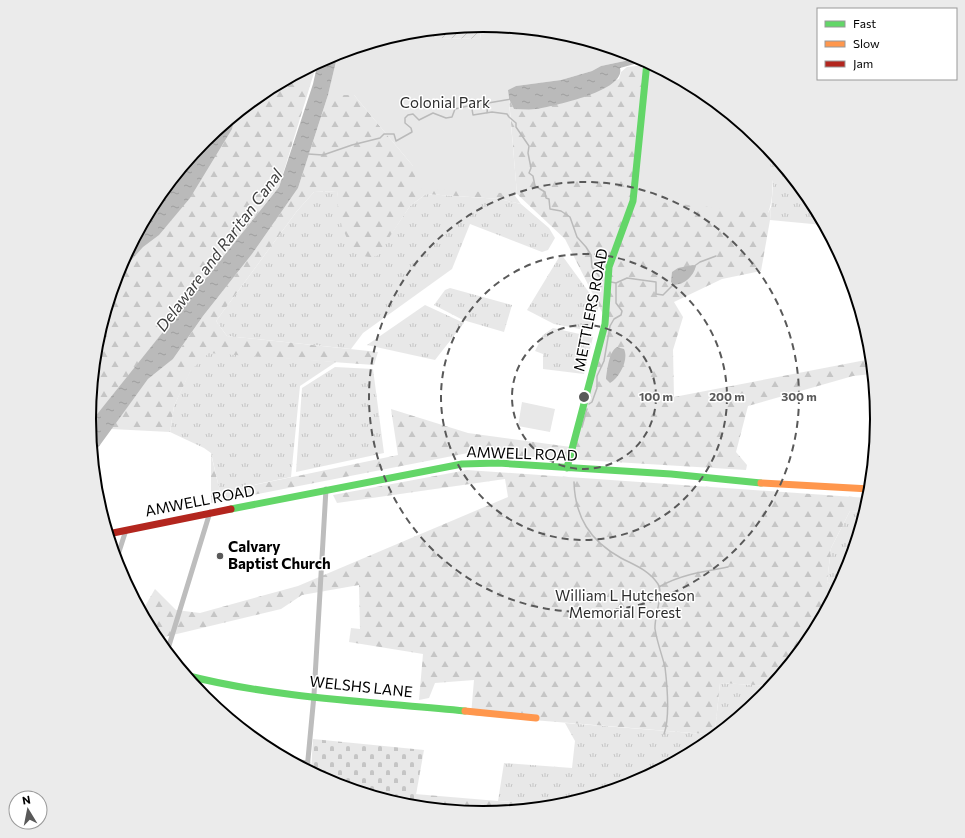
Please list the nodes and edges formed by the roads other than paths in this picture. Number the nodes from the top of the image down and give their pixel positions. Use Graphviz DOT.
graph roads {
  1 [pos="647,68"];
  2 [pos="567,468"];
  3 [pos="326,489"];
  4 [pos="863,489"];
  5 [pos="210,512"];
  6 [pos="126,530"];
  7 [pos="113,533"];
  8 [pos="119,552"];
  9 [pos="169,646"];
  10 [pos="195,678"];
  11 [pos="314,695"];
  12 [pos="536,718"];
  13 [pos="305,763"];
  14 [pos="308,763"];
  1 -- 2 [label="main road, METTLERS ROAD"];
  2 -- 3 [label="main road, AMWELL ROAD"];
  2 -- 4 [label="main road, AMWELL ROAD"];
  3 -- 5 [label="main road, AMWELL ROAD"];
  3 -- 11 [label="street"];
  5 -- 6 [label="main road, AMWELL ROAD"];
  5 -- 9 [label="street"];
  6 -- 7 [label="main road, AMWELL ROAD"];
  6 -- 8 [label="street"];
  10 -- 11 [label="main road, WELSHS LANE"];
  11 -- 12 [label="main road, WELSHS LANE"];
  11 -- 14 [label="street"];
  13 -- 14 [label="street"];
}
